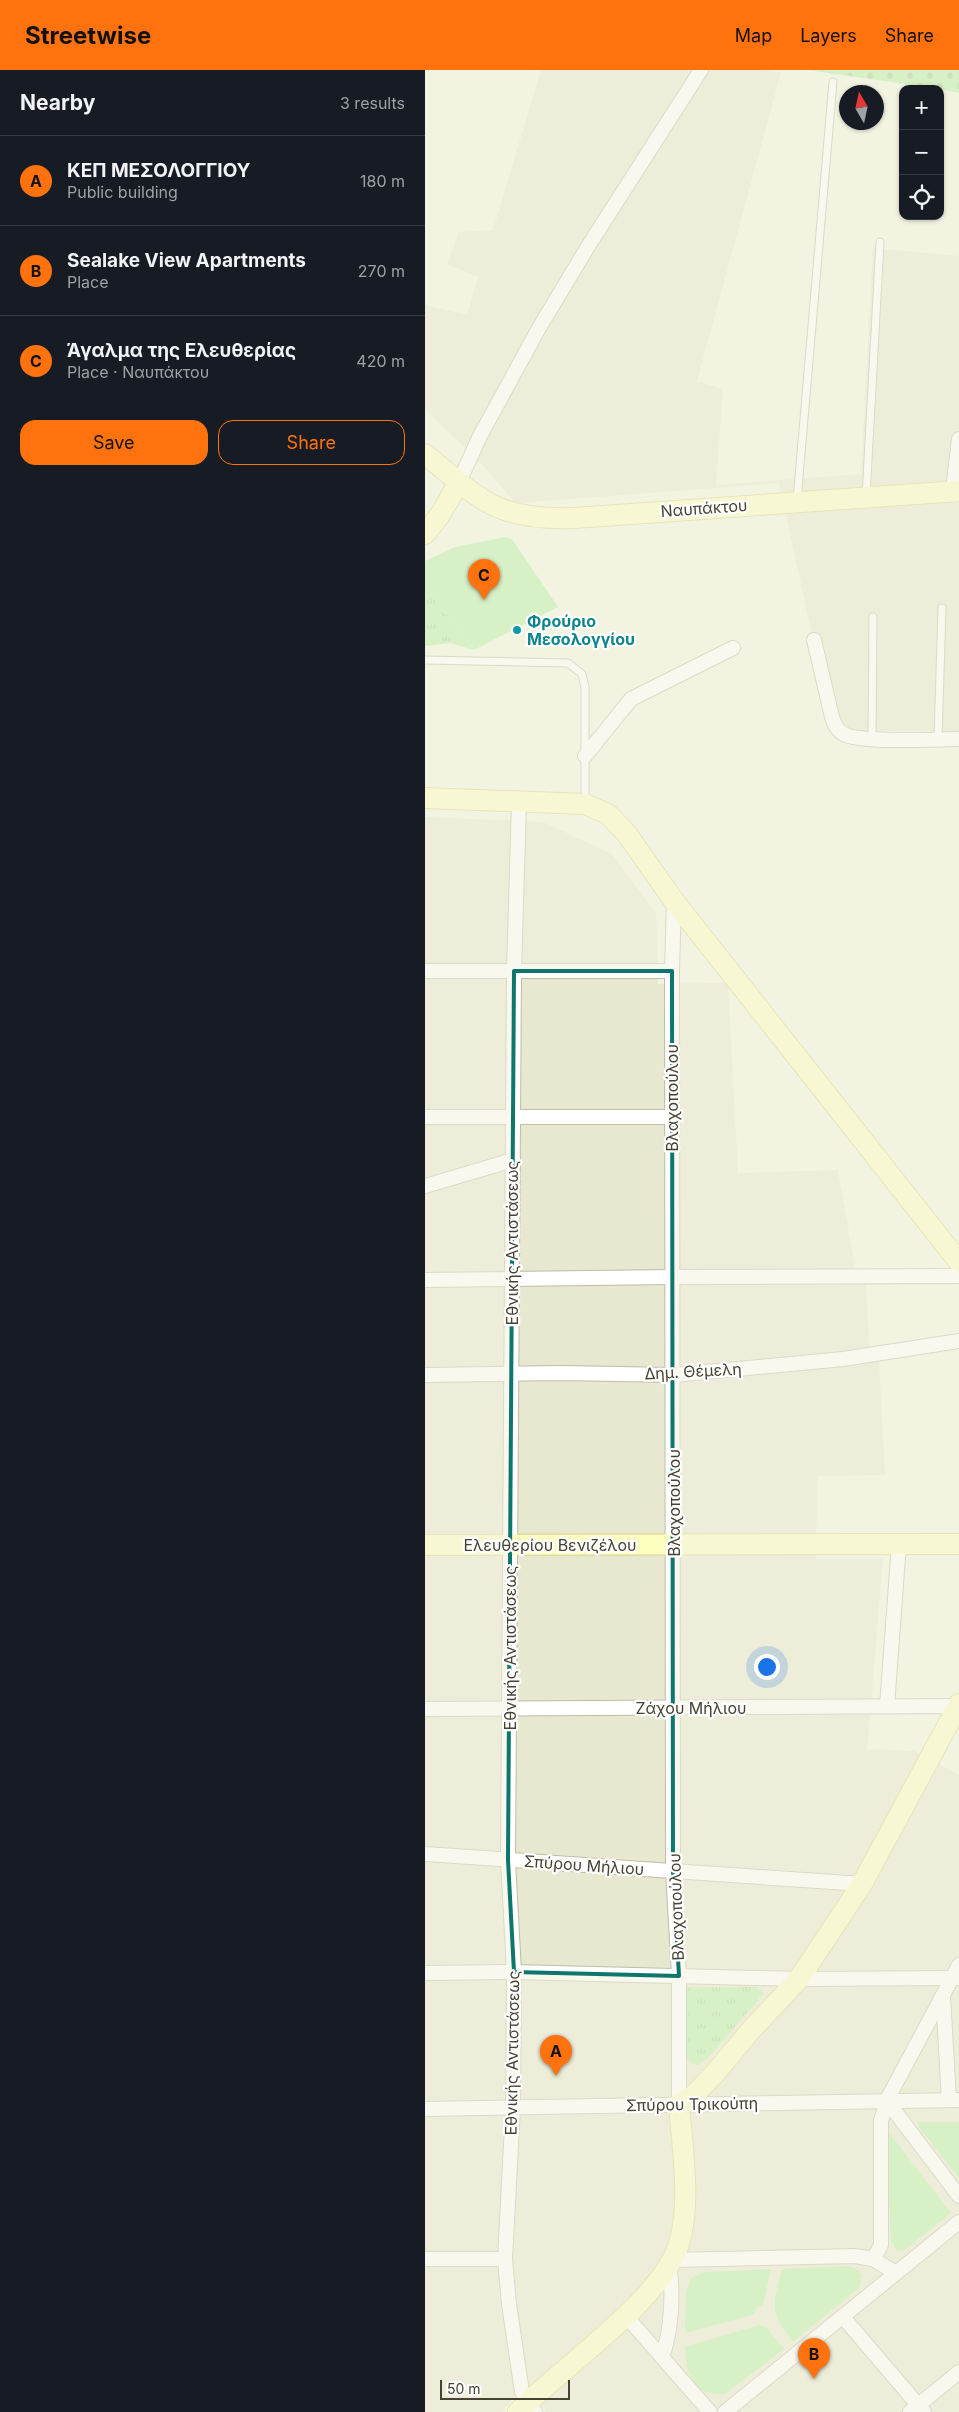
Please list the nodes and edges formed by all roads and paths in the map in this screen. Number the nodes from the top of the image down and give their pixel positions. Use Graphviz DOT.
graph roads {
  1 [pos="701,70"];
  2 [pos="833,82"];
  3 [pos="880,242"];
  4 [pos="959,439"];
  5 [pos="425,454"];
  6 [pos="459,482"];
  7 [pos="956,491"];
  8 [pos="866,496"];
  9 [pos="797,501"];
  10 [pos="425,534"];
  11 [pos="942,608"];
  12 [pos="873,617"];
  13 [pos="814,640"];
  14 [pos="733,648"];
  15 [pos="425,660"];
  16 [pos="872,738"];
  17 [pos="959,738"];
  18 [pos="938,739"];
  19 [pos="585,756"];
  20 [pos="425,798"];
  21 [pos="519,802"];
  22 [pos="585,804"];
  23 [pos="674,901"];
  24 [pos="425,971"];
  25 [pos="514,971"];
  26 [pos="672,971"];
  27 [pos="425,1117"];
  28 [pos="513,1117"];
  29 [pos="672,1117"];
  30 [pos="513,1160"];
  31 [pos="425,1186"];
  32 [pos="959,1262"];
  33 [pos="959,1276"];
  34 [pos="673,1277"];
  35 [pos="512,1279"];
  36 [pos="425,1280"];
  37 [pos="959,1341"];
  38 [pos="512,1373"];
  39 [pos="425,1375"];
  40 [pos="674,1375"];
  41 [pos="899,1544"];
  42 [pos="959,1544"];
  43 [pos="425,1545"];
  44 [pos="511,1545"];
  45 [pos="674,1545"];
  46 [pos="959,1705"];
  47 [pos="887,1706"];
  48 [pos="674,1708"];
  49 [pos="425,1709"];
  50 [pos="509,1709"];
  51 [pos="425,1854"];
  52 [pos="508,1860"];
  53 [pos="673,1871"];
  54 [pos="862,1884"];
  55 [pos="514,1972"];
  56 [pos="425,1973"];
  57 [pos="957,1974"];
  58 [pos="679,1976"];
  59 [pos="799,1979"];
  60 [pos="943,1995"];
  61 [pos="954,2100"];
  62 [pos="887,2101"];
  63 [pos="679,2104"];
  64 [pos="513,2107"];
  65 [pos="425,2109"];
  66 [pos="959,2196"];
  67 [pos="959,2222"];
  68 [pos="425,2259"];
  69 [pos="505,2259"];
  70 [pos="873,2259"];
  71 [pos="671,2263"];
  72 [pos="896,2273"];
  73 [pos="625,2316"];
  74 [pos="843,2317"];
  75 [pos="662,2357"];
  76 [pos="959,2372"];
  77 [pos="527,2409"];
  78 [pos="918,2410"];
  79 [pos="709,2412"];
  80 [pos="725,2412"];
  1 -- 6 [label="street"];
  2 -- 9 [label="lane"];
  3 -- 8 [label="lane"];
  4 -- 7 [label="street"];
  5 -- 6 [label="street, Ναυπάκτου"];
  6 -- 9 [label="street, Ναυπάκτου"];
  6 -- 10 [label="street"];
  7 -- 8 [label="street, Ναυπάκτου"];
  8 -- 9 [label="street, Ναυπάκτου"];
  11 -- 18 [label="lane"];
  12 -- 16 [label="lane"];
  13 -- 16 [label="street"];
  14 -- 19 [label="street"];
  15 -- 19 [label="lane"];
  16 -- 18 [label="street"];
  17 -- 18 [label="street"];
  19 -- 22 [label="lane"];
  20 -- 21 [label="street"];
  21 -- 22 [label="street"];
  21 -- 25 [label="street, Εθνικής Αντιστάσεως"];
  22 -- 23 [label="street"];
  23 -- 26 [label="street, Βλαχοπούλου"];
  23 -- 32 [label="street"];
  24 -- 25 [label="street"];
  25 -- 26 [label="street"];
  25 -- 28 [label="street, Εθνικής Αντιστάσεως"];
  26 -- 29 [label="street, Βλαχοπούλου"];
  27 -- 28 [label="street"];
  28 -- 29 [label="street"];
  28 -- 30 [label="street, Εθνικής Αντιστάσεως"];
  29 -- 34 [label="street, Βλαχοπούλου"];
  30 -- 31 [label="street"];
  30 -- 35 [label="street, Εθνικής Αντιστάσεως"];
  33 -- 34 [label="street"];
  34 -- 35 [label="street"];
  34 -- 40 [label="street, Βλαχοπούλου"];
  35 -- 36 [label="street"];
  35 -- 38 [label="street, Εθνικής Αντιστάσεως"];
  37 -- 40 [label="street, Δημ. Θέμελη"];
  38 -- 39 [label="street, Δημ. Θέμελη"];
  38 -- 40 [label="street, Δημ. Θέμελη"];
  38 -- 44 [label="street, Εθνικής Αντιστάσεως"];
  40 -- 45 [label="street, Βλαχοπούλου"];
  41 -- 42 [label="street, Ελευθερίου Βενιζέλου"];
  41 -- 45 [label="street, Ελευθερίου Βενιζέλου"];
  41 -- 47 [label="street"];
  43 -- 44 [label="street, Ελευθερίου Βενιζέλου"];
  44 -- 45 [label="street, Ελευθερίου Βενιζέλου"];
  44 -- 50 [label="street, Εθνικής Αντιστάσεως"];
  45 -- 48 [label="street, Βλαχοπούλου"];
  46 -- 47 [label="street, Ζάχου Μήλιου"];
  46 -- 54 [label="street"];
  47 -- 48 [label="street, Ζάχου Μήλιου"];
  48 -- 50 [label="street, Ζάχου Μήλιου"];
  48 -- 53 [label="street, Βλαχοπούλου"];
  49 -- 50 [label="street, Ζάχου Μήλιου"];
  50 -- 52 [label="street, Εθνικής Αντιστάσεως"];
  51 -- 52 [label="street, Σπύρου Μήλιου"];
  52 -- 53 [label="street, Σπύρου Μήλιου"];
  52 -- 55 [label="street, Εθνικής Αντιστάσεως"];
  53 -- 54 [label="street, Σπύρου Μήλιου"];
  53 -- 58 [label="street, Βλαχοπούλου"];
  54 -- 59 [label="street"];
  55 -- 56 [label="street"];
  55 -- 58 [label="street"];
  55 -- 64 [label="street, Εθνικής Αντιστάσεως"];
  57 -- 59 [label="street"];
  57 -- 60 [label="street"];
  58 -- 59 [label="street"];
  58 -- 63 [label="street, Βλαχοπούλου"];
  59 -- 63 [label="street"];
  60 -- 61 [label="street"];
  60 -- 62 [label="street"];
  61 -- 62 [label="street, Σπύρου Τρικούπη"];
  62 -- 63 [label="street, Σπύρου Τρικούπη"];
  62 -- 66 [label="street"];
  62 -- 70 [label="street"];
  63 -- 64 [label="street, Σπύρου Τρικούπη"];
  63 -- 71 [label="street"];
  64 -- 65 [label="street, Σπύρου Τρικούπη"];
  64 -- 69 [label="street, Εθνικής Αντιστάσεως"];
  67 -- 72 [label="street"];
  68 -- 69 [label="street"];
  69 -- 77 [label="street, Εθνικής Αντιστάσεως"];
  70 -- 71 [label="street"];
  70 -- 72 [label="street"];
  71 -- 73 [label="street"];
  71 -- 75 [label="street"];
  72 -- 74 [label="street"];
  73 -- 75 [label="street"];
  73 -- 77 [label="street"];
  74 -- 78 [label="street"];
  74 -- 80 [label="street"];
  75 -- 79 [label="street"];
  76 -- 78 [label="street"];
}
